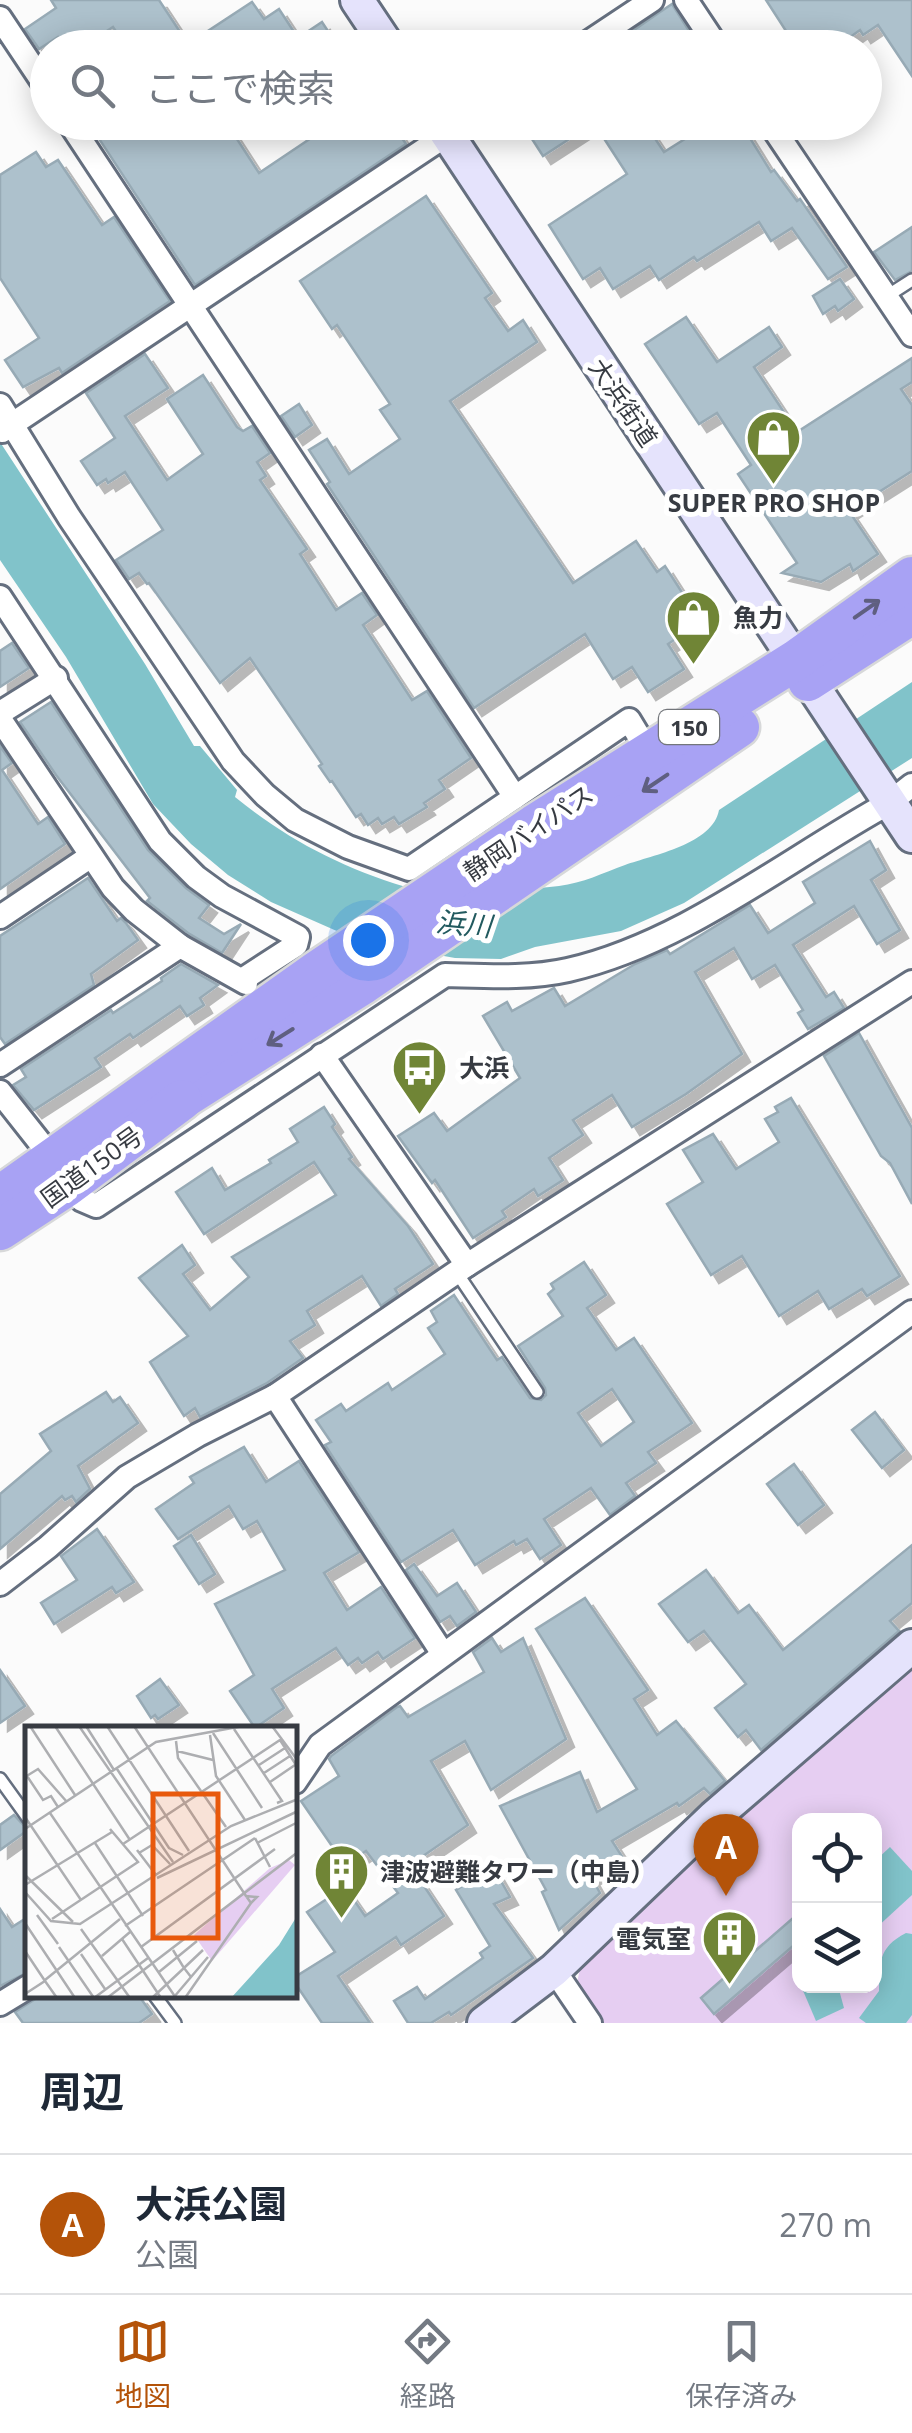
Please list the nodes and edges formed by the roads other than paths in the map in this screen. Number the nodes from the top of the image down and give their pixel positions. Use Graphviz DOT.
graph roads {
  1 [pos="357,0"];
  2 [pos="652,0"];
  3 [pos="686,0"];
  4 [pos="0,18"];
  5 [pos="377,30"];
  6 [pos="607,30"];
  7 [pos="706,30"];
  8 [pos="30,63"];
  9 [pos="81,140"];
  10 [pos="431,140"];
  11 [pos="458,140"];
  12 [pos="781,140"];
  13 [pos="912,280"];
  14 [pos="887,296"];
  15 [pos="190,305"];
  16 [pos="912,335"];
  17 [pos="4,422"];
  18 [pos="912,577"];
  19 [pos="0,597"];
  20 [pos="912,614"];
  21 [pos="56,678"];
  22 [pos="812,685"];
  23 [pos="0,716"];
  24 [pos="649,753"];
  25 [pos="896,795"];
  26 [pos="515,797"];
  27 [pos="912,836"];
  28 [pos="91,856"];
  29 [pos="1,915"];
  30 [pos="180,946"];
  31 [pos="912,982"];
  32 [pos="322,1055"];
  33 [pos="0,1065"];
  34 [pos="175,1088"];
  35 [pos="0,1092"];
  36 [pos="44,1148"];
  37 [pos="0,1175"];
  38 [pos="67,1186"];
  39 [pos="0,1196"];
  40 [pos="0,1216"];
  41 [pos="0,1230"];
  42 [pos="462,1269"];
  43 [pos="912,1312"];
  44 [pos="537,1392"];
  45 [pos="276,1396"];
  46 [pos="0,1584"];
  47 [pos="912,1646"];
  48 [pos="443,1654"];
  49 [pos="298,1778"];
  50 [pos="0,1780"];
  51 [pos="25,1814"];
  52 [pos="554,1970"];
  53 [pos="25,1988"];
  54 [pos="156,1998"];
  55 [pos="0,2004"];
  56 [pos="175,2023"];
  57 [pos="484,2023"];
  58 [pos="590,2023"];
  1 -- 5 [label="street"];
  2 -- 6 [label="street"];
  3 -- 7 [label="street"];
  4 -- 8 [label="street"];
  9 -- 15 [label="street"];
  10 -- 15 [label="street"];
  11 -- 22 [label="street, 大浜街道"];
  12 -- 14 [label="street"];
  13 -- 14 [label="lane"];
  14 -- 16 [label="street"];
  15 -- 17 [label="street"];
  15 -- 26 [label="street"];
  17 -- 26 [label="street"];
  22 -- 18 [label="highway, 静岡バイパス / 150, one-way"];
  19 -- 21 [label="street"];
  20 -- 22 [label="highway, 静岡バイパス / 150"];
  21 -- 23 [label="street"];
  21 -- 30 [label="street"];
  22 -- 24 [label="highway, 静岡バイパス / 150"];
  22 -- 25 [label="street, 大浜街道"];
  22 -- 34 [label="highway, 静岡バイパス / 150, one-way"];
  23 -- 28 [label="street"];
  24 -- 26 [label="street"];
  24 -- 34 [label="highway, 静岡バイパス / 150"];
  25 -- 27 [label="street, 大浜街道"];
  25 -- 32 [label="street"];
  28 -- 29 [label="street"];
  28 -- 30 [label="street"];
  30 -- 33 [label="street"];
  31 -- 42 [label="street"];
  32 -- 38 [label="street"];
  32 -- 42 [label="street"];
  34 -- 36 [label="highway, 国道150号 / 150"];
  34 -- 38 [label="highway, 国道150号 / 150"];
  34 -- 39 [label="highway, 静岡バイパス / 150"];
  34 -- 40 [label="highway, 静岡バイパス / 150"];
  35 -- 36 [label="street"];
  36 -- 37 [label="highway, 国道150号 / 150"];
  38 -- 41 [label="highway, 国道150号 / 150"];
  42 -- 44 [label="lane"];
  42 -- 45 [label="street"];
  43 -- 48 [label="street"];
  45 -- 46 [label="street"];
  45 -- 48 [label="street"];
  47 -- 52 [label="street"];
  48 -- 49 [label="street"];
  50 -- 51 [label="lane"];
  52 -- 57 [label="street"];
  52 -- 58 [label="street"];
  53 -- 55 [label="street"];
  54 -- 56 [label="lane"];
}
